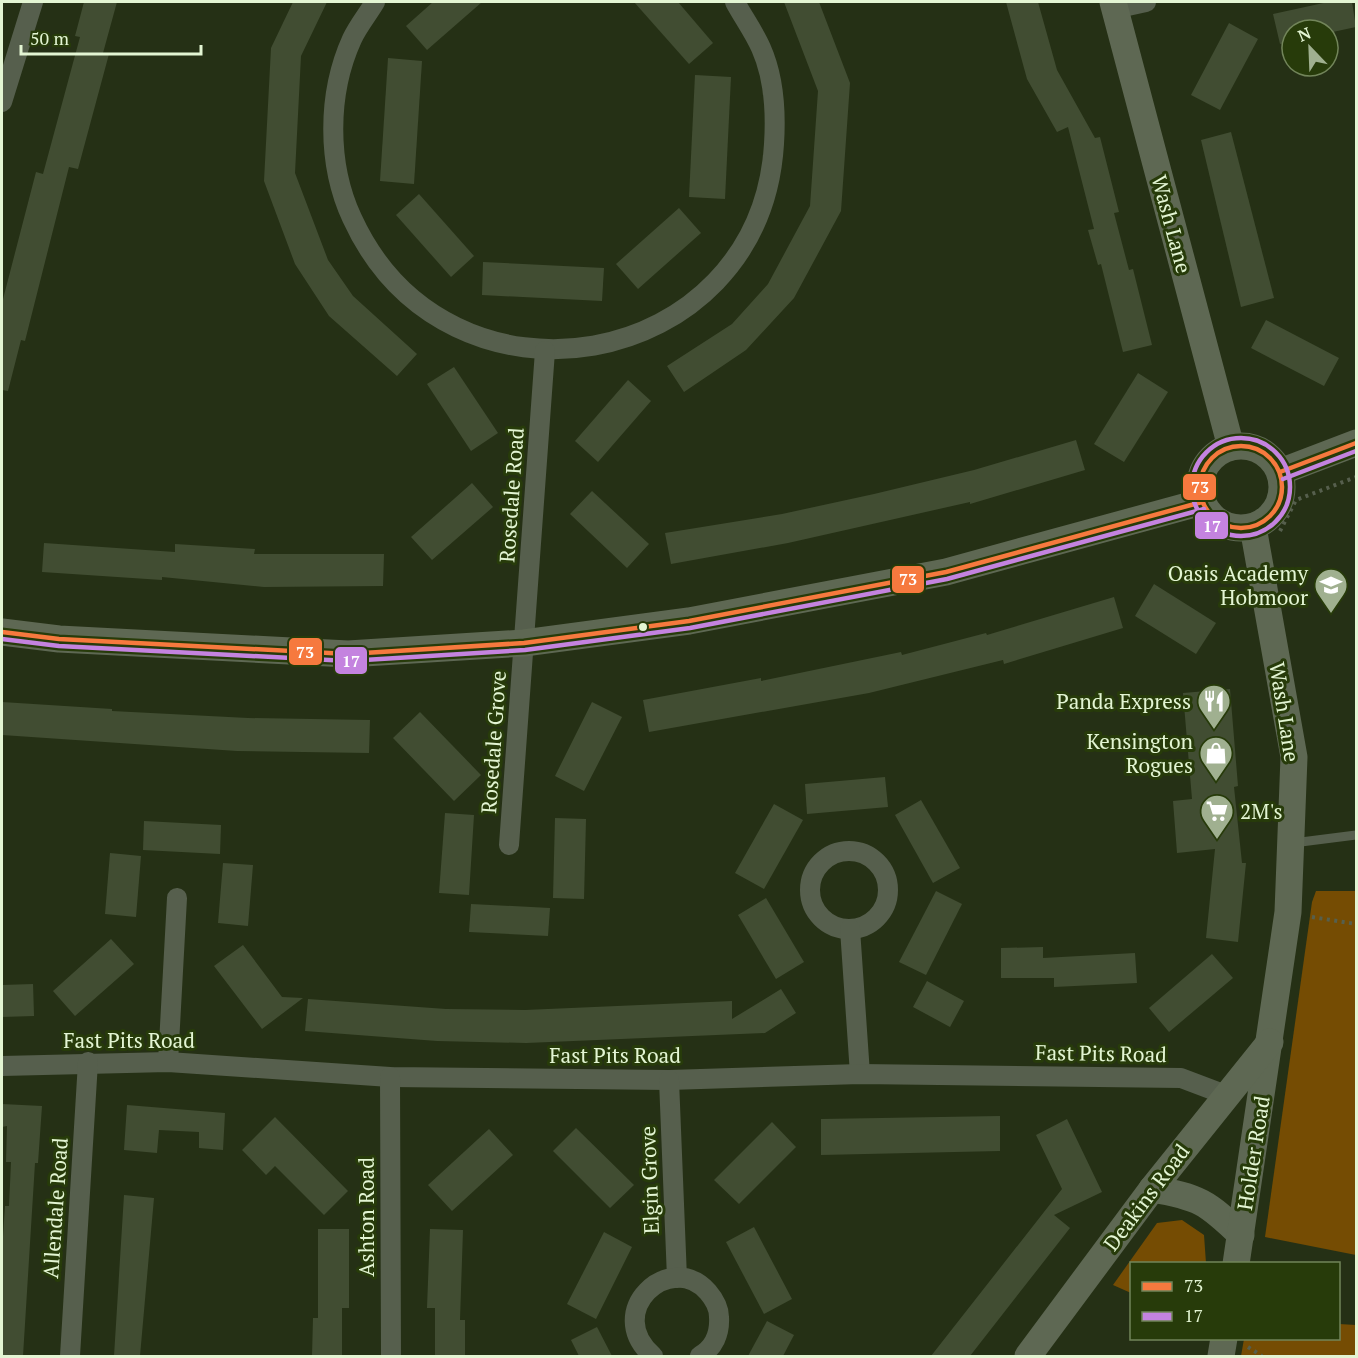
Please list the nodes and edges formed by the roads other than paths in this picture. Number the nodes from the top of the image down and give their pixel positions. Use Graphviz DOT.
graph roads {
  1 [pos="33,2"];
  2 [pos="375,2"];
  3 [pos="735,2"];
  4 [pos="1146,2"];
  5 [pos="1114,5"];
  6 [pos="2,102"];
  7 [pos="545,351"];
  8 [pos="1356,444"];
  9 [pos="1231,447"];
  10 [pos="1280,472"];
  11 [pos="1202,502"];
  12 [pos="1255,536"];
  13 [pos="2,632"];
  14 [pos="524,643"];
  15 [pos="1356,835"];
  16 [pos="1291,843"];
  17 [pos="509,845"];
  18 [pos="177,898"];
  19 [pos="850,929"];
  20 [pos="1270,1042"];
  21 [pos="88,1062"];
  22 [pos="168,1062"];
  23 [pos="2,1066"];
  24 [pos="860,1074"];
  25 [pos="390,1077"];
  26 [pos="669,1080"];
  27 [pos="1226,1095"];
  28 [pos="1152,1188"];
  29 [pos="1241,1235"];
  30 [pos="1236,1262"];
  31 [pos="677,1278"];
  32 [pos="1224,1340"];
  33 [pos="70,1356"];
  34 [pos="391,1356"];
  35 [pos="653,1356"];
  36 [pos="700,1356"];
  37 [pos="1028,1356"];
  38 [pos="1221,1356"];
  1 -- 6 [label="street"];
  2 -- 7 [label="street"];
  3 -- 7 [label="street"];
  4 -- 5 [label="street"];
  5 -- 9 [label="street, Wash Lane"];
  7 -- 14 [label="street, Rosedale Road"];
  8 -- 10 [label="street"];
  9 -- 10 [label="street"];
  9 -- 11 [label="street"];
  10 -- 12 [label="street"];
  11 -- 12 [label="street"];
  11 -- 14 [label="street"];
  12 -- 16 [label="street, Wash Lane"];
  13 -- 14 [label="street"];
  14 -- 17 [label="street, Rosedale Grove"];
  15 -- 16 [label="lane"];
  16 -- 20 [label="street, Wash Lane"];
  18 -- 22 [label="street"];
  19 -- 24 [label="street"];
  20 -- 27 [label="street, Deakins Road"];
  20 -- 29 [label="street, Holder Road"];
  21 -- 22 [label="street, Fast Pits Road"];
  21 -- 23 [label="street, Fast Pits Road"];
  21 -- 33 [label="street, Allendale Road"];
  22 -- 25 [label="street, Fast Pits Road"];
  24 -- 26 [label="street, Fast Pits Road"];
  24 -- 27 [label="street, Fast Pits Road"];
  25 -- 26 [label="street, Fast Pits Road"];
  25 -- 34 [label="street, Ashton Road"];
  26 -- 31 [label="street, Elgin Grove"];
  27 -- 28 [label="street, Deakins Road"];
  28 -- 29 [label="street"];
  28 -- 37 [label="street, Deakins Road"];
  29 -- 30 [label="street, Holder Road"];
  31 -- 35 [label="street"];
  31 -- 36 [label="street"];
  32 -- 38 [label="street"];
}
